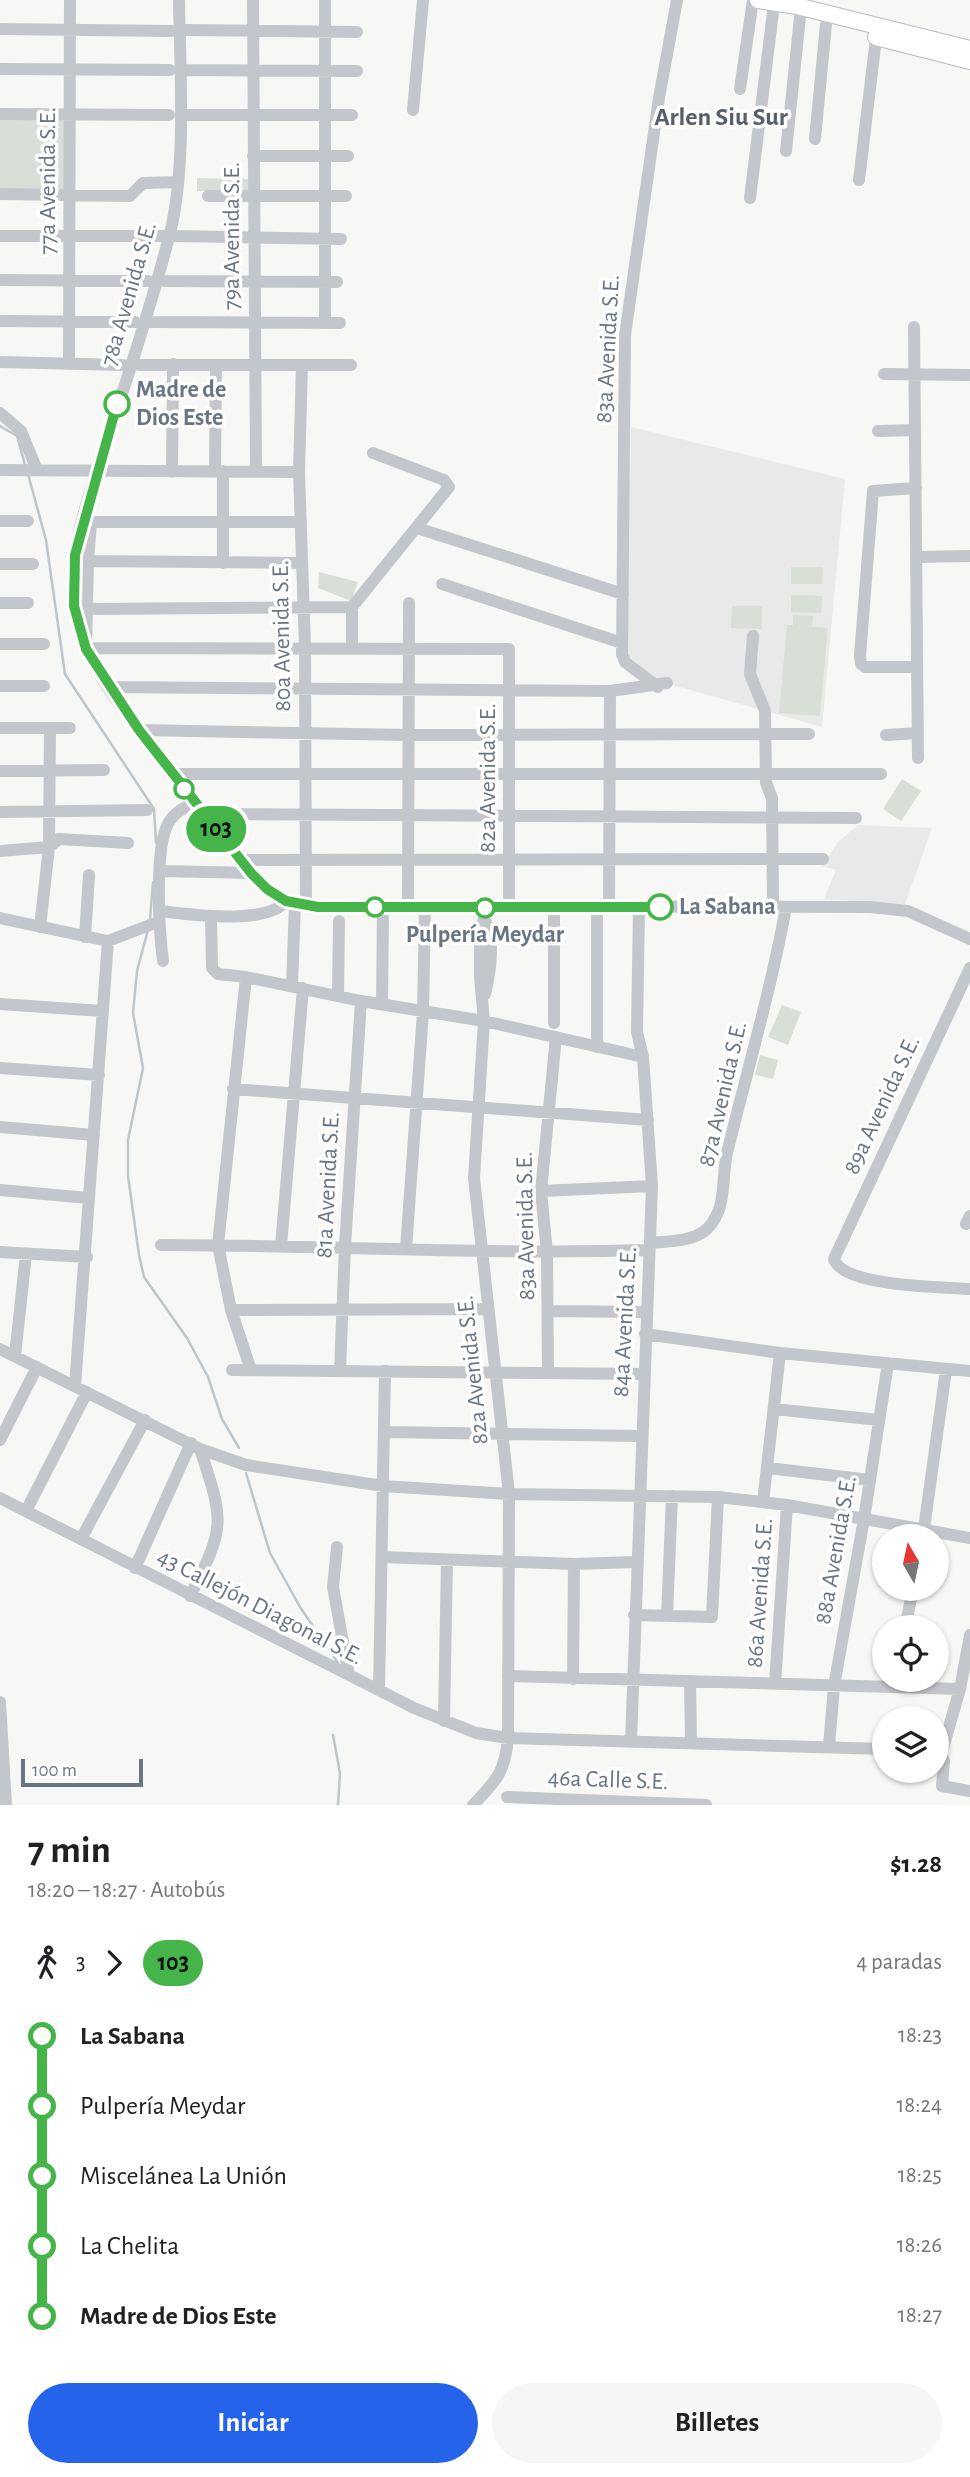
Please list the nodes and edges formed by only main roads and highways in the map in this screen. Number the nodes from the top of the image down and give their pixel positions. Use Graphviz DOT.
graph roads {
  1 [pos="756,0"];
  2 [pos="775,4"];
  3 [pos="877,31"];
  4 [pos="970,49"];
  5 [pos="970,61"];
  1 -- 2 [label="main road"];
  2 -- 3 [label="main road"];
  2 -- 3 [label="main road"];
  3 -- 4 [label="main road"];
  3 -- 5 [label="main road"];
}
